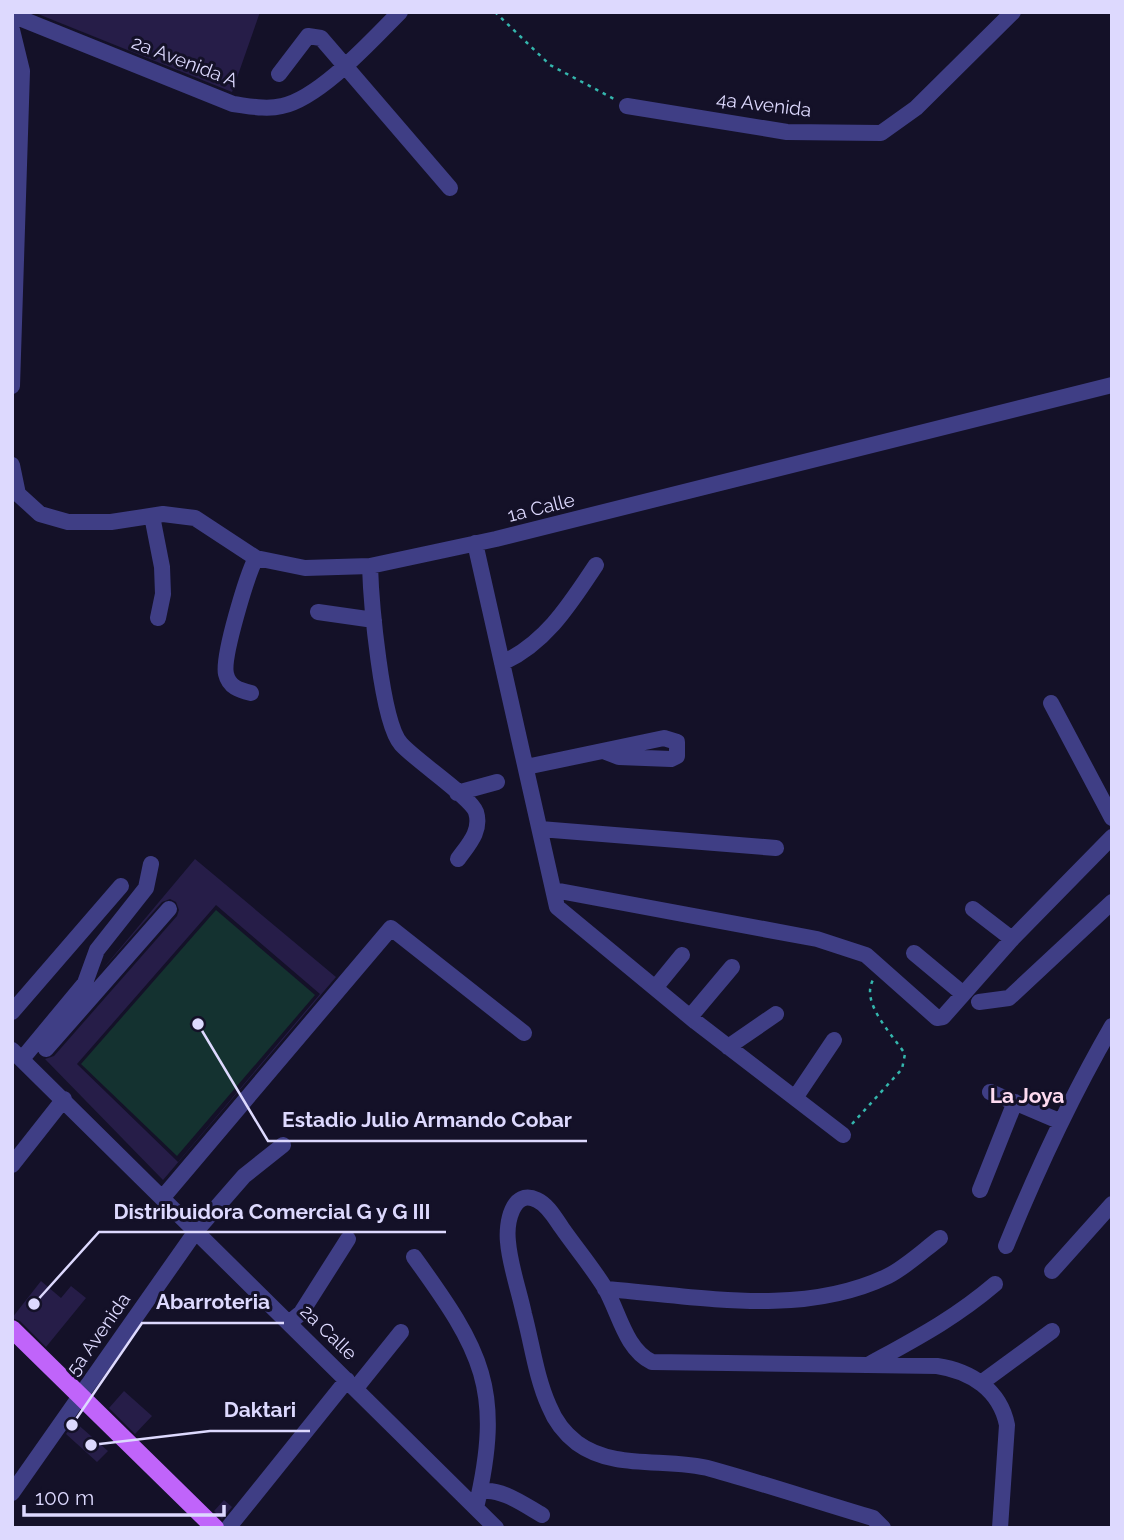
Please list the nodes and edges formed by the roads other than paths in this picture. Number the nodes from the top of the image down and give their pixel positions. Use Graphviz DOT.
graph roads {
  1 [pos="400,12"];
  2 [pos="1013,12"];
  3 [pos="12,15"];
  4 [pos="12,30"];
  5 [pos="344,68"];
  6 [pos="279,74"];
  7 [pos="626,106"];
  8 [pos="450,188"];
  9 [pos="1112,385"];
  10 [pos="12,386"];
  11 [pos="12,465"];
  12 [pos="152,516"];
  13 [pos="475,543"];
  14 [pos="256,558"];
  15 [pos="596,565"];
  16 [pos="370,566"];
  17 [pos="318,611"];
  18 [pos="158,618"];
  19 [pos="374,620"];
  20 [pos="502,663"];
  21 [pos="251,693"];
  22 [pos="1051,703"];
  23 [pos="606,752"];
  24 [pos="526,767"];
  25 [pos="497,782"];
  26 [pos="457,793"];
  27 [pos="1112,818"];
  28 [pos="540,829"];
  29 [pos="1111,839"];
  30 [pos="776,848"];
  31 [pos="458,859"];
  32 [pos="151,864"];
  33 [pos="121,886"];
  34 [pos="554,890"];
  35 [pos="1112,902"];
  36 [pos="169,909"];
  37 [pos="973,909"];
  38 [pos="1012,939"];
  39 [pos="914,953"];
  40 [pos="682,955"];
  41 [pos="732,967"];
  42 [pos="654,988"];
  43 [pos="962,993"];
  44 [pos="979,1002"];
  45 [pos="12,1012"];
  46 [pos="776,1014"];
  47 [pos="690,1017"];
  48 [pos="1112,1026"];
  49 [pos="524,1033"];
  50 [pos="834,1040"];
  51 [pos="729,1047"];
  52 [pos="21,1059"];
  53 [pos="990,1092"];
  54 [pos="795,1098"];
  55 [pos="64,1100"];
  56 [pos="1015,1102"];
  57 [pos="1059,1121"];
  58 [pos="843,1135"];
  59 [pos="283,1145"];
  60 [pos="12,1166"];
  61 [pos="980,1190"];
  62 [pos="163,1196"];
  63 [pos="1112,1204"];
  64 [pos="196,1231"];
  65 [pos="348,1238"];
  66 [pos="940,1238"];
  67 [pos="1006,1246"];
  68 [pos="414,1257"];
  69 [pos="1052,1271"];
  70 [pos="995,1284"];
  71 [pos="605,1289"];
  72 [pos="289,1323"];
  73 [pos="12,1329"];
  74 [pos="1052,1331"];
  75 [pos="401,1332"];
  76 [pos="920,1338"];
  77 [pos="867,1366"];
  78 [pos="912,1366"];
  79 [pos="981,1383"];
  80 [pos="351,1384"];
  81 [pos="81,1396"];
  82 [pos="12,1493"];
  83 [pos="478,1500"];
  84 [pos="542,1515"];
  85 [pos="493,1526"];
  86 [pos="215,1528"];
  87 [pos="228,1528"];
  88 [pos="883,1528"];
  89 [pos="1000,1528"];
  1 -- 5 [label="street, 2a Avenida A"];
  2 -- 7 [label="street, 4a Avenida"];
  3 -- 5 [label="street, 2a Avenida A"];
  4 -- 10 [label="street"];
  5 -- 6 [label="street"];
  5 -- 8 [label="street"];
  9 -- 13 [label="street, 1a Calle"];
  11 -- 12 [label="street, 1a Calle"];
  12 -- 14 [label="street, 1a Calle"];
  12 -- 18 [label="street"];
  13 -- 16 [label="street, 1a Calle"];
  13 -- 20 [label="street"];
  14 -- 16 [label="street, 1a Calle"];
  14 -- 21 [label="street"];
  15 -- 20 [label="street"];
  16 -- 19 [label="street"];
  17 -- 19 [label="street"];
  19 -- 26 [label="street"];
  20 -- 24 [label="street"];
  22 -- 27 [label="street"];
  23 -- 24 [label="street"];
  24 -- 28 [label="street"];
  25 -- 26 [label="street"];
  26 -- 31 [label="street"];
  28 -- 30 [label="street"];
  28 -- 34 [label="street"];
  29 -- 38 [label="street"];
  32 -- 52 [label="street"];
  33 -- 45 [label="street"];
  34 -- 42 [label="street"];
  34 -- 43 [label="street"];
  35 -- 44 [label="street"];
  36 -- 52 [label="street"];
  37 -- 38 [label="street"];
  38 -- 43 [label="street"];
  39 -- 43 [label="street"];
  40 -- 42 [label="street"];
  41 -- 47 [label="street"];
  42 -- 47 [label="street"];
  46 -- 51 [label="street"];
  47 -- 51 [label="street"];
  48 -- 57 [label="street"];
  49 -- 62 [label="street"];
  50 -- 54 [label="street"];
  51 -- 54 [label="street"];
  52 -- 55 [label="street, 2a Calle"];
  53 -- 56 [label="street"];
  54 -- 58 [label="street"];
  55 -- 60 [label="street"];
  55 -- 62 [label="street, 2a Calle"];
  56 -- 57 [label="street"];
  56 -- 61 [label="street"];
  57 -- 67 [label="street"];
  59 -- 64 [label="street, 5a Avenida"];
  62 -- 64 [label="street, 2a Calle"];
  63 -- 69 [label="street"];
  64 -- 72 [label="street, 2a Calle"];
  64 -- 81 [label="street, 5a Avenida"];
  65 -- 72 [label="street"];
  66 -- 71 [label="street"];
  68 -- 83 [label="street"];
  70 -- 76 [label="street"];
  71 -- 77 [label="street"];
  71 -- 88 [label="street"];
  72 -- 80 [label="street, 2a Calle"];
  73 -- 81 [label="main road"];
  74 -- 79 [label="street"];
  75 -- 80 [label="street"];
  76 -- 77 [label="street"];
  76 -- 78 [label="street"];
  77 -- 78 [label="street"];
  78 -- 79 [label="street"];
  79 -- 89 [label="street"];
  80 -- 83 [label="street, 2a Calle"];
  80 -- 87 [label="street"];
  81 -- 82 [label="street, 5a Avenida"];
  81 -- 86 [label="main road"];
  83 -- 84 [label="street"];
  83 -- 85 [label="street, 2a Calle"];
}
